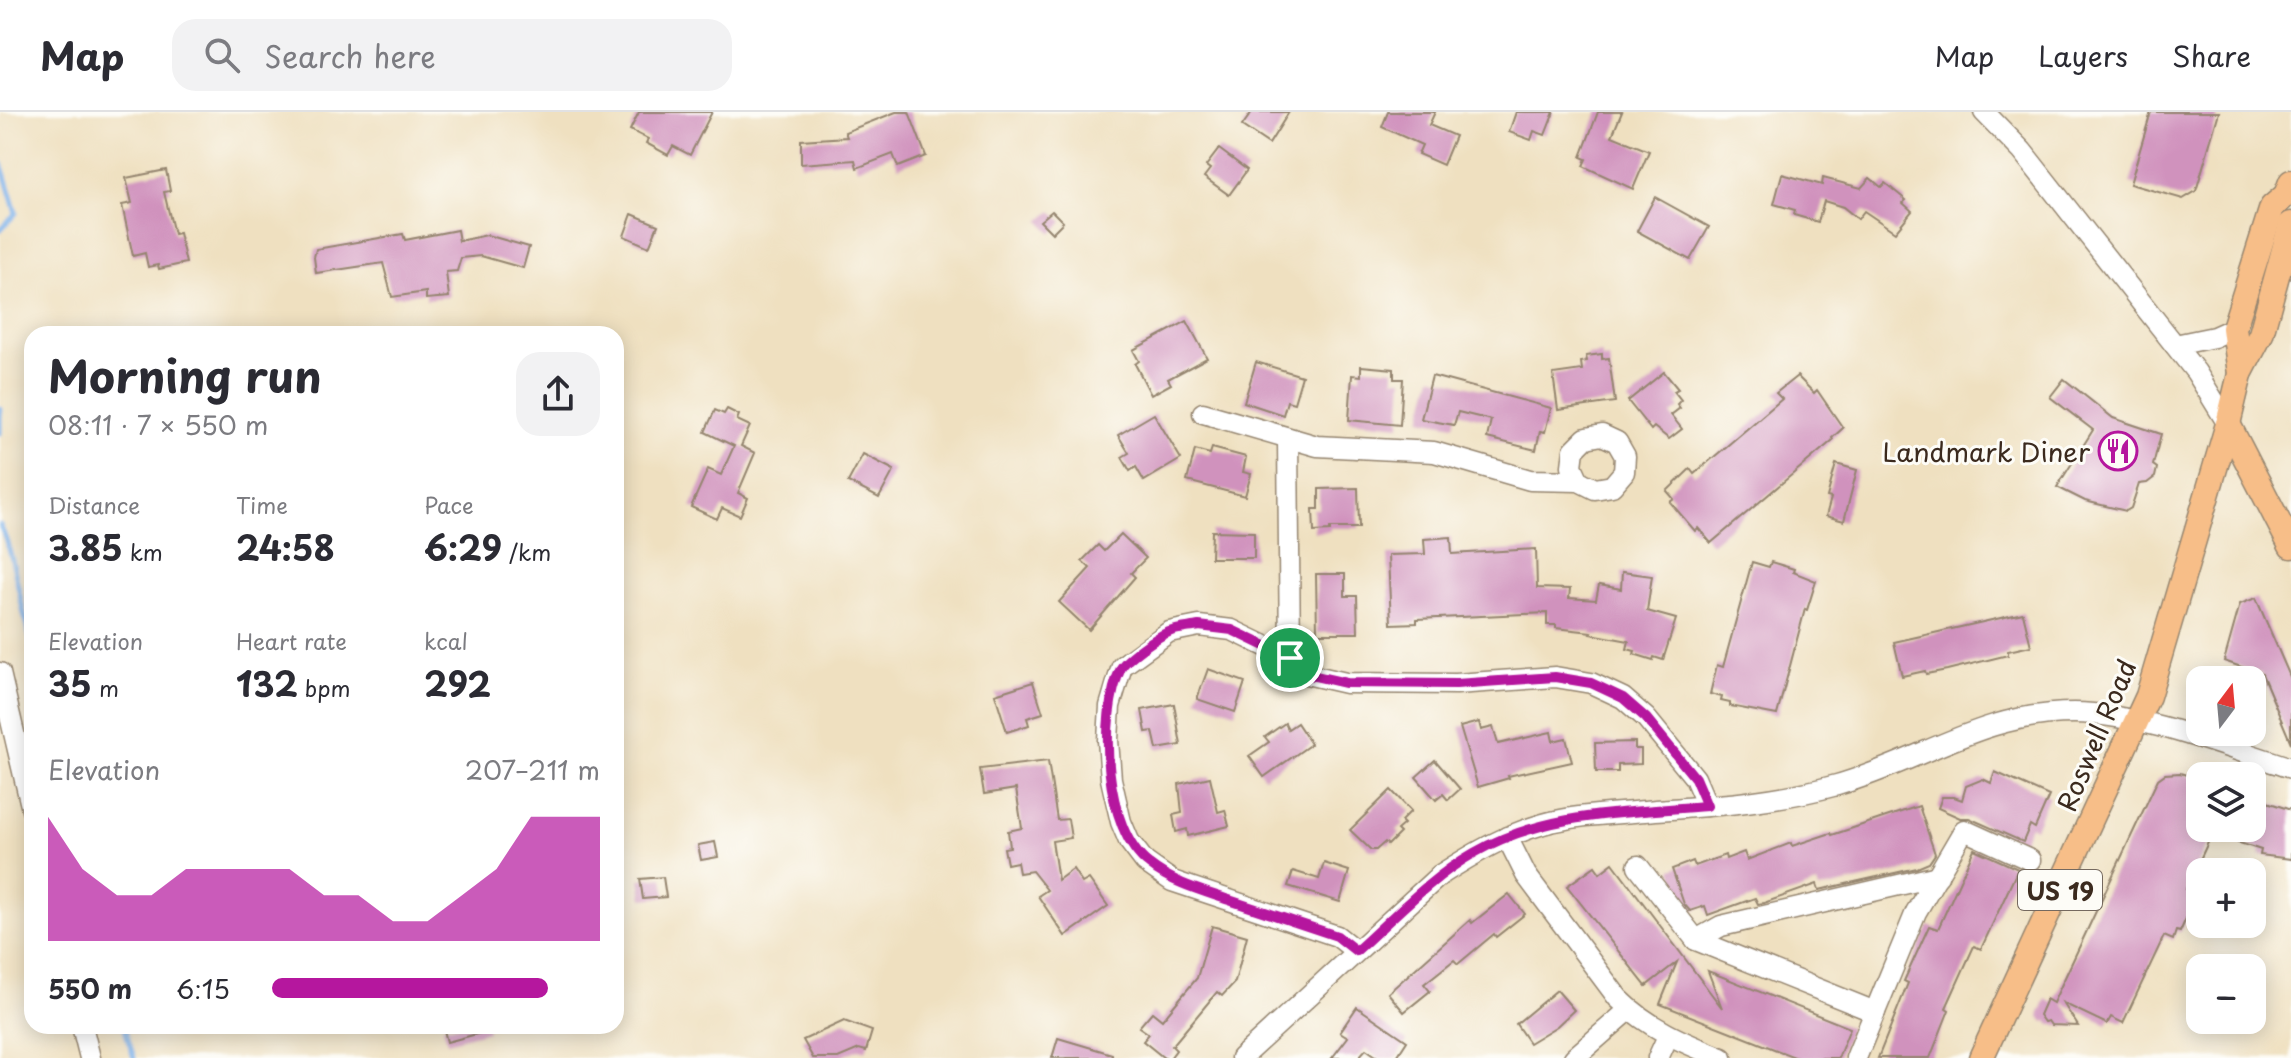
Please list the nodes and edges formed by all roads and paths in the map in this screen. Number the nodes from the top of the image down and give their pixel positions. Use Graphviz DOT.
graph roads {
  1 [pos="1984,112"];
  2 [pos="2289,194"];
  3 [pos="2291,224"];
  4 [pos="2234,328"];
  5 [pos="2175,345"];
  6 [pos="2240,374"];
  7 [pos="1203,413"];
  8 [pos="2228,424"];
  9 [pos="1288,438"];
  10 [pos="1579,481"];
  11 [pos="2291,546"];
  12 [pos="1290,658"];
  13 [pos="0,673"];
  14 [pos="2136,720"];
  15 [pos="2291,768"];
  16 [pos="24,776"];
  17 [pos="1707,806"];
  18 [pos="1507,837"];
  19 [pos="2030,860"];
  20 [pos="1638,866"];
  21 [pos="1938,876"];
  22 [pos="1696,940"];
  23 [pos="1356,951"];
  24 [pos="1629,1010"];
  25 [pos="1875,1012"];
  26 [pos="84,1034"];
  27 [pos="1668,1036"];
  28 [pos="90,1058"];
  29 [pos="1241,1058"];
  30 [pos="1574,1058"];
  31 [pos="1658,1058"];
  32 [pos="1722,1058"];
  33 [pos="1856,1058"];
  34 [pos="1981,1058"];
  1 -- 5 [label="street"];
  2 -- 4 [label="main road, Roswell Road / US 19"];
  3 -- 6 [label="main road, Roswell Road / US 19"];
  4 -- 5 [label="street"];
  4 -- 6 [label="main road, Roswell Road / US 19"];
  5 -- 8 [label="street"];
  6 -- 8 [label="main road, Roswell Road / US 19"];
  7 -- 9 [label="street"];
  8 -- 11 [label="main road"];
  8 -- 14 [label="main road, Roswell Road / US 19"];
  9 -- 10 [label="street"];
  9 -- 12 [label="street"];
  12 -- 17 [label="street"];
  12 -- 23 [label="street"];
  13 -- 16 [label="street"];
  14 -- 15 [label="street"];
  14 -- 17 [label="street"];
  14 -- 34 [label="main road, Roswell Road / US 19"];
  17 -- 18 [label="street"];
  18 -- 23 [label="street"];
  18 -- 24 [label="street"];
  19 -- 21 [label="street"];
  20 -- 22 [label="street"];
  21 -- 22 [label="street"];
  21 -- 25 [label="street"];
  22 -- 25 [label="street"];
  23 -- 29 [label="street"];
  24 -- 27 [label="street"];
  24 -- 30 [label="street"];
  25 -- 33 [label="street"];
  26 -- 28 [label="street"];
  27 -- 31 [label="street"];
  27 -- 32 [label="street"];
}
